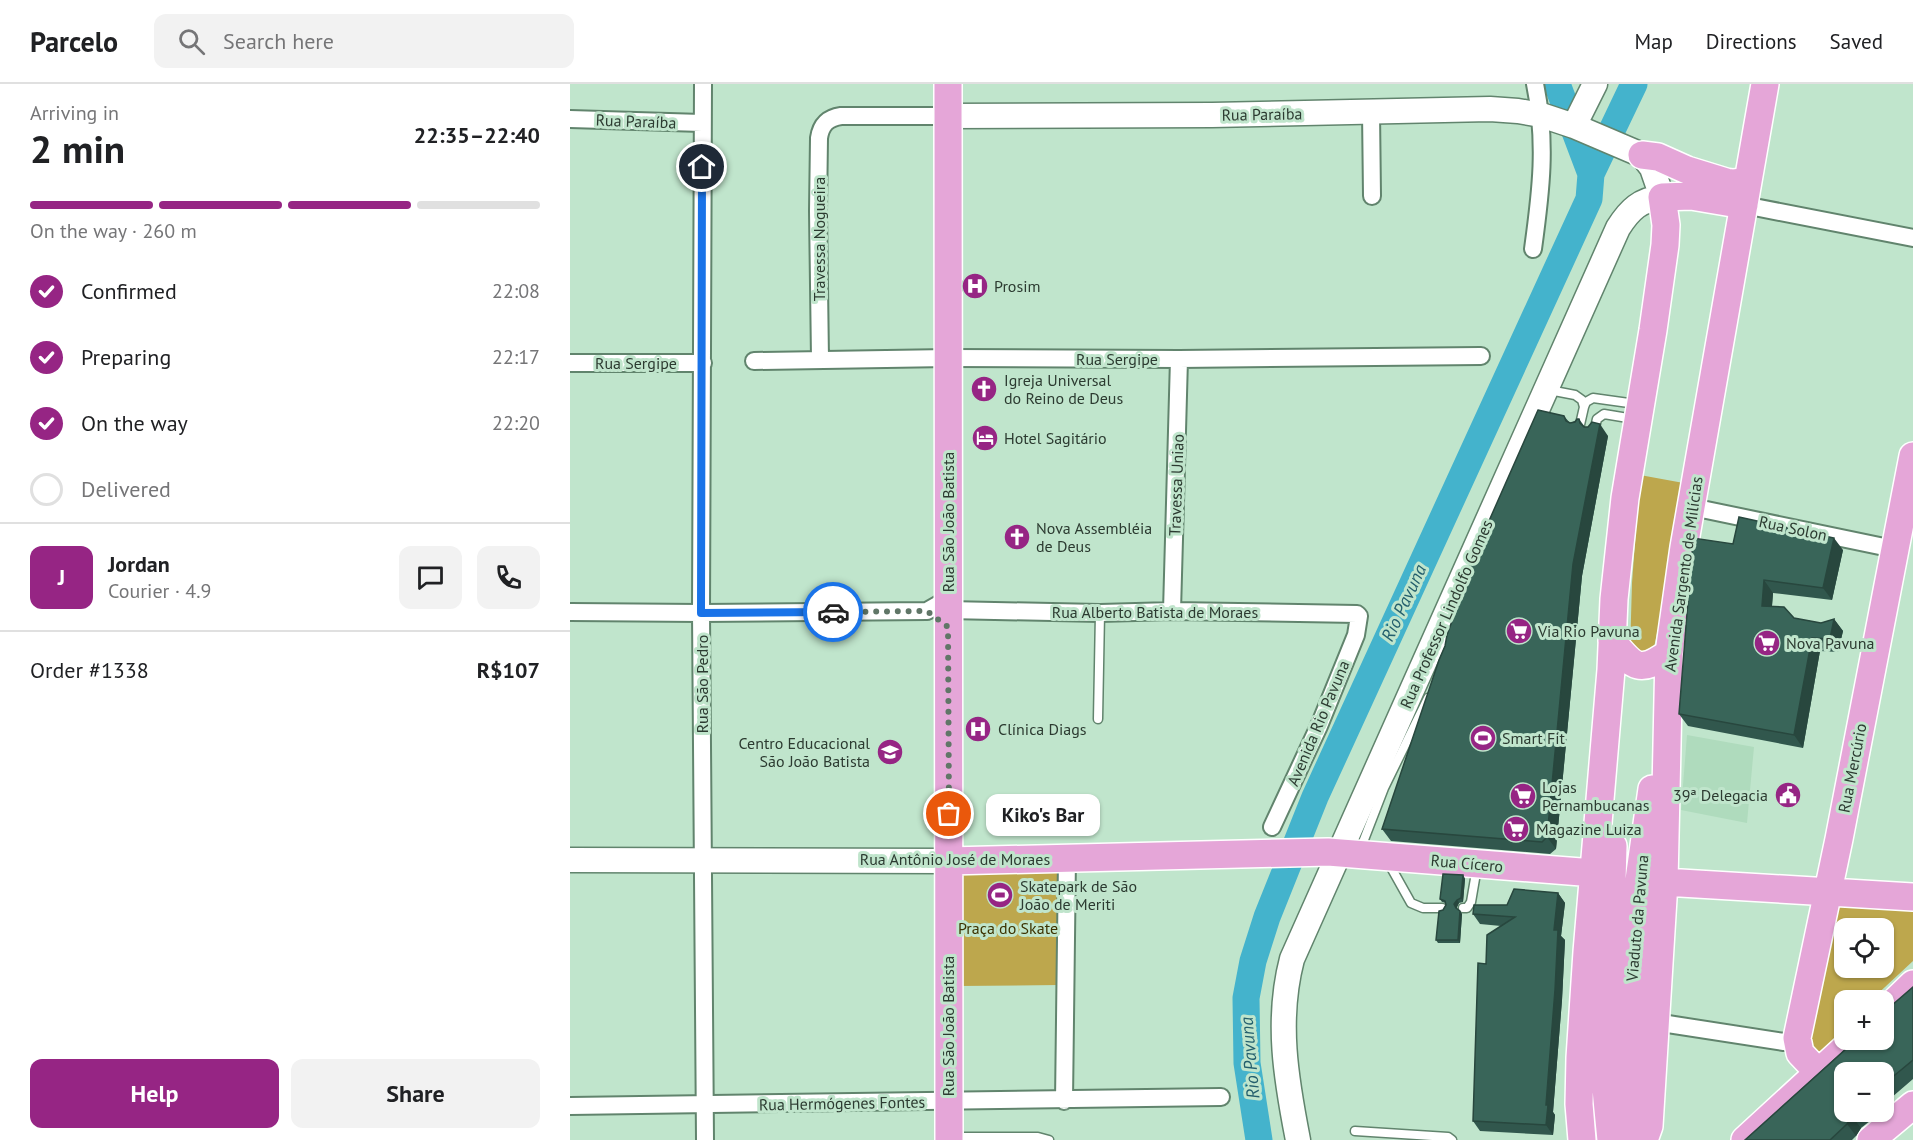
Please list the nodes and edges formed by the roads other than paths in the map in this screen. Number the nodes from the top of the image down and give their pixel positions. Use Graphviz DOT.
graph roads {
  1 [pos="703,84"];
  2 [pos="948,84"];
  3 [pos="1535,84"];
  4 [pos="1765,84"];
  5 [pos="1593,88"];
  6 [pos="1371,112"];
  7 [pos="1541,115"];
  8 [pos="948,116"];
  9 [pos="570,119"];
  10 [pos="827,120"];
  11 [pos="702,123"];
  12 [pos="1579,124"];
  13 [pos="1642,155"];
  14 [pos="1745,193"];
  15 [pos="1372,196"];
  16 [pos="1662,197"];
  17 [pos="1913,238"];
  18 [pos="1533,249"];
  19 [pos="1481,356"];
  20 [pos="948,358"];
  21 [pos="820,359"];
  22 [pos="1179,359"];
  23 [pos="754,361"];
  24 [pos="570,363"];
  25 [pos="703,363"];
  26 [pos="1546,389"];
  27 [pos="1584,407"];
  28 [pos="1638,412"];
  29 [pos="1579,429"];
  30 [pos="1594,433"];
  31 [pos="1913,456"];
  32 [pos="1692,507"];
  33 [pos="1894,549"];
  34 [pos="1172,611"];
  35 [pos="570,612"];
  36 [pos="943,612"];
  37 [pos="701,613"];
  38 [pos="1100,613"];
  39 [pos="1359,616"];
  40 [pos="1612,642"];
  41 [pos="1668,653"];
  42 [pos="1433,686"];
  43 [pos="1668,699"];
  44 [pos="1098,718"];
  45 [pos="1272,827"];
  46 [pos="1352,854"];
  47 [pos="1067,858"];
  48 [pos="570,860"];
  49 [pos="703,860"];
  50 [pos="949,861"];
  51 [pos="1478,864"];
  52 [pos="1627,881"];
  53 [pos="1828,891"];
  54 [pos="1913,897"];
  55 [pos="1442,908"];
  56 [pos="1463,909"];
  57 [pos="1913,984"];
  58 [pos="1894,1002"];
  59 [pos="1655,1022"];
  60 [pos="1784,1042"];
  61 [pos="1843,1050"];
  62 [pos="1818,1072"];
  63 [pos="1221,1097"];
  64 [pos="1064,1101"];
  65 [pos="949,1102"];
  66 [pos="703,1104"];
  67 [pos="1913,1105"];
  68 [pos="570,1106"];
  69 [pos="1355,1131"];
  70 [pos="949,1138"];
  71 [pos="1418,1138"];
  72 [pos="705,1140"];
  73 [pos="1049,1140"];
  74 [pos="1298,1140"];
  75 [pos="1452,1140"];
  76 [pos="1582,1140"];
  77 [pos="1611,1140"];
  78 [pos="1632,1140"];
  79 [pos="1644,1140"];
  80 [pos="1745,1140"];
  81 [pos="1871,1140"];
  1 -- 11 [label="street, Rua São Pedro"];
  2 -- 8 [label="main road, Rua São João Batista"];
  3 -- 7 [label="street"];
  4 -- 14 [label="main road, Avenida Sargento de Milícias"];
  5 -- 12 [label="street"];
  6 -- 7 [label="street, Rua Paraíba"];
  6 -- 8 [label="street, Rua Paraíba"];
  6 -- 15 [label="street"];
  7 -- 12 [label="street, Rua Paraíba"];
  7 -- 18 [label="street"];
  8 -- 10 [label="street, Rua Paraíba"];
  8 -- 20 [label="main road, Rua São João Batista"];
  9 -- 11 [label="street, Rua Paraíba"];
  10 -- 21 [label="street, Travessa Nogueira"];
  11 -- 25 [label="street, Rua São Pedro"];
  12 -- 13 [label="street, Rua Paraíba"];
  13 -- 14 [label="main road"];
  13 -- 16 [label="street"];
  14 -- 16 [label="main road, Rua Professor Lindolfo Gomes"];
  14 -- 17 [label="street"];
  14 -- 32 [label="main road, Avenida Sargento de Milícias"];
  16 -- 26 [label="street, Rua Professor Lindolfo Gomes"];
  16 -- 28 [label="main road"];
  19 -- 22 [label="street, Rua Sergipe"];
  20 -- 21 [label="street, Rua Sergipe"];
  20 -- 22 [label="street, Rua Sergipe"];
  20 -- 36 [label="main road, Rua São João Batista"];
  21 -- 23 [label="street, Rua Sergipe"];
  22 -- 34 [label="street, Travessa Uniao"];
  24 -- 25 [label="street, Rua Sergipe"];
  25 -- 37 [label="street, Rua São Pedro"];
  26 -- 27 [label="lane"];
  26 -- 46 [label="street, Rua Professor Lindolfo Gomes"];
  27 -- 28 [label="lane"];
  27 -- 29 [label="lane"];
  28 -- 30 [label="lane"];
  28 -- 40 [label="main road"];
  31 -- 33 [label="main road, Rua Mercúrio"];
  32 -- 33 [label="street, Rua Solon"];
  32 -- 41 [label="main road, Avenida Sargento de Milícias"];
  33 -- 53 [label="main road, Rua Mercúrio"];
  34 -- 38 [label="street, Rua Alberto Batista de Moraes"];
  34 -- 39 [label="street, Rua Alberto Batista de Moraes"];
  35 -- 37 [label="street, Rua Alberto Batista de Moraes"];
  36 -- 37 [label="street, Rua Alberto Batista de Moraes"];
  36 -- 38 [label="street, Rua Alberto Batista de Moraes"];
  36 -- 50 [label="main road, Rua São João Batista"];
  37 -- 49 [label="street, Rua São Pedro"];
  38 -- 44 [label="lane"];
  39 -- 45 [label="street, Avenida Rio Pavuna"];
  40 -- 41 [label="main road"];
  40 -- 52 [label="main road, Viaduto da Pavuna"];
  41 -- 43 [label="main road, Avenida Sargento de Milícias"];
  42 -- 46 [label="lane"];
  43 -- 52 [label="main road, Viaduto da Pavuna"];
  46 -- 47 [label="main road, Rua Antônio José de Moraes"];
  46 -- 51 [label="main road, Rua Cícero"];
  46 -- 55 [label="lane"];
  46 -- 74 [label="street, Rua Professor Lindolfo Gomes"];
  47 -- 50 [label="main road, Rua Antônio José de Moraes"];
  47 -- 64 [label="street"];
  48 -- 49 [label="street, Rua Antônio José de Moraes"];
  49 -- 50 [label="street, Rua Antônio José de Moraes"];
  49 -- 66 [label="street, Rua São Pedro"];
  50 -- 65 [label="main road, Rua São João Batista"];
  51 -- 52 [label="main road, Rua Cícero"];
  51 -- 56 [label="lane"];
  52 -- 53 [label="main road, Rua Cícero"];
  52 -- 59 [label="main road"];
  52 -- 76 [label="main road"];
  52 -- 77 [label="main road, Viaduto da Pavuna"];
  52 -- 78 [label="main road, Viaduto da Pavuna"];
  53 -- 54 [label="main road, Rua Cícero"];
  53 -- 62 [label="main road, Rua Mercúrio"];
  57 -- 58 [label="main road"];
  59 -- 60 [label="street"];
  59 -- 79 [label="main road"];
  61 -- 62 [label="main road"];
  62 -- 80 [label="main road"];
  63 -- 64 [label="street, Rua Hermógenes Fontes"];
  64 -- 65 [label="street, Rua Hermógenes Fontes"];
  65 -- 66 [label="street, Rua Hermógenes Fontes"];
  65 -- 70 [label="main road, Rua São João Batista"];
  66 -- 68 [label="street, Rua Hermógenes Fontes"];
  66 -- 72 [label="street, Rua São Pedro"];
  67 -- 81 [label="main road"];
  69 -- 71 [label="lane"];
  70 -- 73 [label="lane"];
  71 -- 75 [label="lane"];
}
